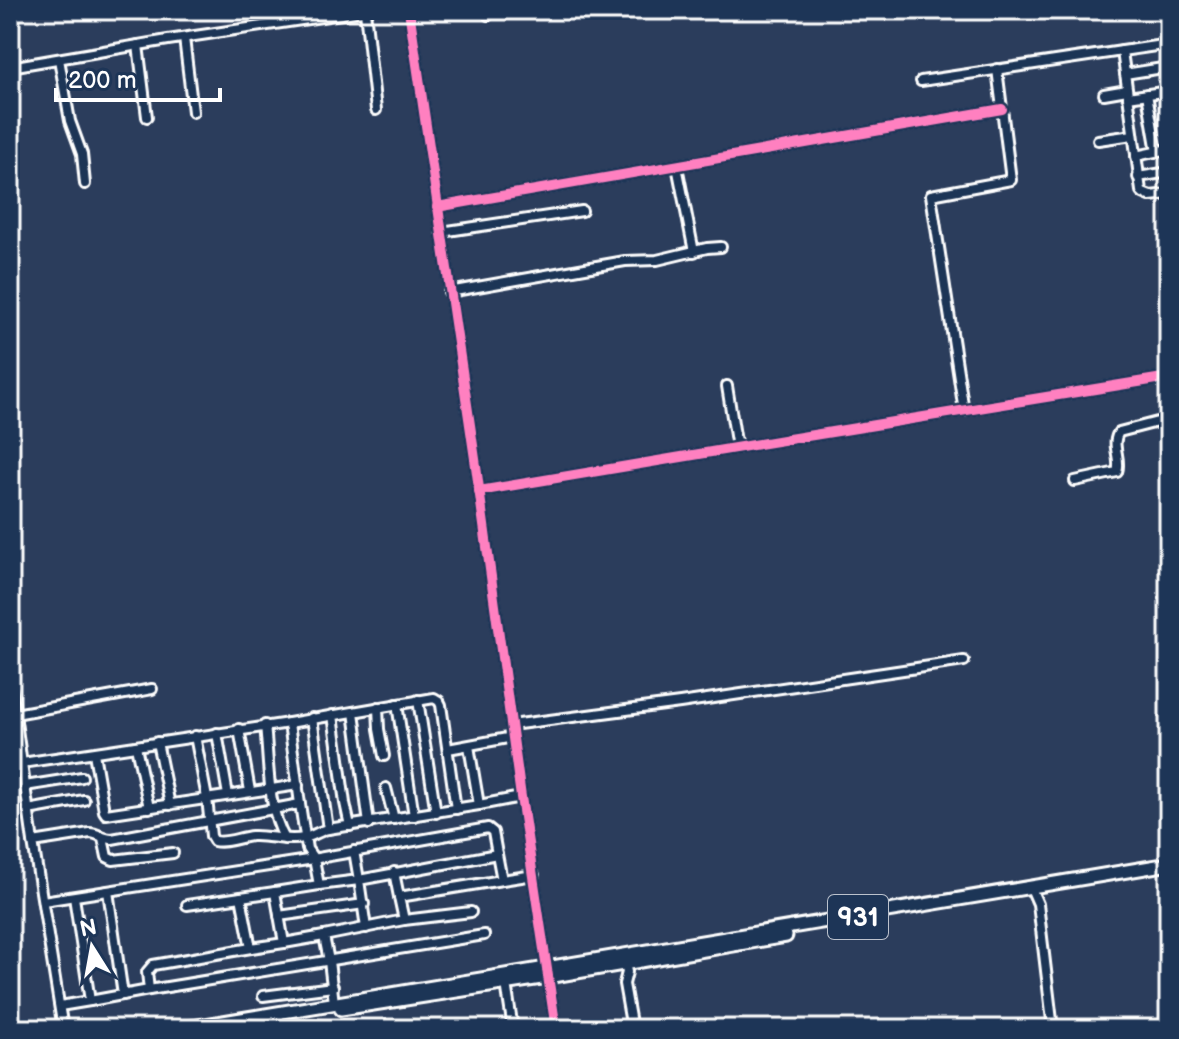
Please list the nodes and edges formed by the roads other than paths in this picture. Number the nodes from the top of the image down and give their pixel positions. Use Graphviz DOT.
graph roads {
  1 [pos="367,10"];
  2 [pos="409,10"];
  3 [pos="184,38"];
  4 [pos="1169,44"];
  5 [pos="138,45"];
  6 [pos="1122,51"];
  7 [pos="59,59"];
  8 [pos="10,67"];
  9 [pos="1169,67"];
  10 [pos="997,69"];
  11 [pos="1125,74"];
  12 [pos="921,81"];
  13 [pos="1169,91"];
  14 [pos="1104,94"];
  15 [pos="1127,94"];
  16 [pos="1147,94"];
  17 [pos="1002,109"];
  18 [pos="376,110"];
  19 [pos="193,112"];
  20 [pos="147,117"];
  21 [pos="1133,135"];
  22 [pos="1098,140"];
  23 [pos="1169,149"];
  24 [pos="1157,152"];
  25 [pos="1136,156"];
  26 [pos="677,166"];
  27 [pos="1169,172"];
  28 [pos="1138,177"];
  29 [pos="85,184"];
  30 [pos="1169,194"];
  31 [pos="437,207"];
  32 [pos="582,211"];
  33 [pos="441,232"];
  34 [pos="721,247"];
  35 [pos="694,252"];
  36 [pos="449,292"];
  37 [pos="1169,377"];
  38 [pos="727,386"];
  39 [pos="964,411"];
  40 [pos="1169,419"];
  41 [pos="737,448"];
  42 [pos="1075,481"];
  43 [pos="479,491"];
  44 [pos="964,661"];
  45 [pos="10,680"];
  46 [pos="152,689"];
  47 [pos="418,700"];
  48 [pos="397,704"];
  49 [pos="378,707"];
  50 [pos="354,712"];
  51 [pos="15,714"];
  52 [pos="333,715"];
  53 [pos="312,718"];
  54 [pos="289,723"];
  55 [pos="265,725"];
  56 [pos="511,725"];
  57 [pos="239,729"];
  58 [pos="217,733"];
  59 [pos="195,736"];
  60 [pos="513,737"];
  61 [pos="157,742"];
  62 [pos="136,746"];
  63 [pos="469,746"];
  64 [pos="448,749"];
  65 [pos="94,753"];
  66 [pos="384,756"];
  67 [pos="22,763"];
  68 [pos="82,777"];
  69 [pos="298,785"];
  70 [pos="25,786"];
  71 [pos="386,788"];
  72 [pos="271,789"];
  73 [pos="250,791"];
  74 [pos="228,795"];
  75 [pos="521,797"];
  76 [pos="207,798"];
  77 [pos="84,800"];
  78 [pos="300,804"];
  79 [pos="170,805"];
  80 [pos="479,805"];
  81 [pos="149,808"];
  82 [pos="456,809"];
  83 [pos="28,810"];
  84 [pos="274,810"];
  85 [pos="436,813"];
  86 [pos="414,816"];
  87 [pos="394,819"];
  88 [pos="209,820"];
  89 [pos="369,824"];
  90 [pos="350,826"];
  91 [pos="328,829"];
  92 [pos="103,838"];
  93 [pos="306,838"];
  94 [pos="285,839"];
  95 [pos="33,842"];
  96 [pos="354,851"];
  97 [pos="173,853"];
  98 [pos="497,854"];
  99 [pos="314,859"];
  100 [pos="1169,864"];
  101 [pos="1169,871"];
  102 [pos="394,872"];
  103 [pos="534,875"];
  104 [pos="359,880"];
  105 [pos="502,880"];
  106 [pos="319,885"];
  107 [pos="108,891"];
  108 [pos="1032,891"];
  109 [pos="275,892"];
  110 [pos="74,897"];
  111 [pos="241,897"];
  112 [pos="399,897"];
  113 [pos="43,901"];
  114 [pos="364,904"];
  115 [pos="187,905"];
  116 [pos="471,912"];
  117 [pos="279,916"];
  118 [pos="404,920"];
  119 [pos="366,928"];
  120 [pos="484,935"];
  121 [pos="324,936"];
  122 [pos="284,943"];
  123 [pos="251,948"];
  124 [pos="329,961"];
  125 [pos="625,963"];
  126 [pos="547,972"];
  127 [pos="506,983"];
  128 [pos="333,987"];
  129 [pos="149,990"];
  130 [pos="123,995"];
  131 [pos="263,996"];
  132 [pos="90,1001"];
  133 [pos="334,1003"];
  134 [pos="60,1006"];
  135 [pos="280,1024"];
  136 [pos="63,1029"];
  137 [pos="181,1029"];
  138 [pos="224,1029"];
  139 [pos="513,1029"];
  140 [pos="556,1029"];
  141 [pos="632,1029"];
  142 [pos="1053,1029"];
  1 -- 3 [label="street"];
  1 -- 18 [label="street"];
  2 -- 31 [label="street"];
  3 -- 5 [label="street"];
  3 -- 19 [label="street"];
  4 -- 6 [label="street"];
  5 -- 7 [label="street"];
  5 -- 20 [label="street"];
  6 -- 10 [label="street"];
  6 -- 11 [label="street"];
  7 -- 8 [label="street"];
  7 -- 29 [label="street"];
  9 -- 11 [label="street"];
  10 -- 12 [label="street"];
  10 -- 17 [label="street"];
  11 -- 15 [label="street"];
  13 -- 16 [label="street"];
  14 -- 15 [label="street"];
  15 -- 16 [label="street"];
  15 -- 21 [label="street"];
  16 -- 24 [label="street"];
  17 -- 26 [label="street"];
  17 -- 39 [label="street"];
  21 -- 22 [label="street"];
  21 -- 25 [label="street"];
  23 -- 24 [label="street"];
  24 -- 25 [label="street"];
  25 -- 28 [label="street"];
  26 -- 31 [label="street"];
  26 -- 35 [label="street"];
  27 -- 28 [label="street"];
  28 -- 30 [label="street"];
  31 -- 33 [label="street"];
  32 -- 33 [label="street"];
  33 -- 36 [label="street"];
  34 -- 35 [label="street"];
  35 -- 36 [label="street"];
  36 -- 43 [label="street"];
  37 -- 39 [label="street"];
  38 -- 41 [label="street"];
  39 -- 41 [label="street"];
  40 -- 42 [label="street"];
  41 -- 43 [label="street"];
  43 -- 56 [label="street"];
  44 -- 56 [label="street"];
  45 -- 51 [label="street"];
  46 -- 51 [label="street"];
  47 -- 48 [label="street"];
  47 -- 64 [label="street"];
  47 -- 85 [label="street"];
  48 -- 49 [label="street"];
  48 -- 86 [label="street"];
  49 -- 50 [label="street"];
  49 -- 66 [label="street"];
  50 -- 52 [label="street"];
  50 -- 89 [label="street"];
  51 -- 67 [label="street"];
  52 -- 53 [label="street"];
  52 -- 90 [label="street"];
  53 -- 54 [label="street"];
  53 -- 91 [label="street"];
  54 -- 55 [label="street"];
  54 -- 69 [label="street"];
  55 -- 57 [label="street"];
  55 -- 72 [label="street"];
  56 -- 60 [label="street"];
  57 -- 58 [label="street"];
  57 -- 73 [label="street"];
  58 -- 59 [label="street"];
  58 -- 74 [label="street"];
  59 -- 61 [label="street"];
  59 -- 76 [label="street"];
  60 -- 63 [label="street"];
  60 -- 75 [label="street"];
  61 -- 62 [label="street"];
  61 -- 79 [label="street"];
  62 -- 65 [label="street"];
  62 -- 81 [label="street"];
  63 -- 64 [label="street"];
  63 -- 80 [label="street"];
  64 -- 82 [label="street"];
  65 -- 67 [label="street"];
  65 -- 81 [label="street"];
  67 -- 70 [label="street"];
  68 -- 70 [label="street"];
  69 -- 72 [label="street"];
  69 -- 78 [label="street"];
  70 -- 83 [label="street"];
  71 -- 87 [label="street"];
  72 -- 73 [label="street"];
  72 -- 84 [label="street"];
  73 -- 74 [label="street"];
  74 -- 76 [label="street"];
  75 -- 80 [label="street"];
  75 -- 103 [label="street"];
  76 -- 79 [label="street"];
  76 -- 88 [label="street"];
  77 -- 83 [label="street"];
  78 -- 84 [label="street"];
  78 -- 93 [label="street"];
  79 -- 81 [label="street"];
  80 -- 82 [label="street"];
  82 -- 85 [label="street"];
  83 -- 95 [label="street"];
  84 -- 88 [label="street"];
  84 -- 94 [label="street"];
  85 -- 86 [label="street"];
  86 -- 87 [label="street"];
  87 -- 89 [label="street"];
  88 -- 92 [label="street"];
  88 -- 94 [label="street"];
  89 -- 90 [label="street"];
  90 -- 91 [label="street"];
  91 -- 93 [label="street"];
  92 -- 95 [label="street"];
  92 -- 97 [label="street"];
  93 -- 94 [label="street"];
  93 -- 99 [label="street"];
  95 -- 113 [label="street"];
  96 -- 98 [label="street"];
  96 -- 99 [label="street"];
  96 -- 104 [label="street"];
  98 -- 102 [label="street"];
  98 -- 105 [label="street"];
  99 -- 106 [label="street"];
  99 -- 107 [label="street"];
  100 -- 108 [label="highway, 931"];
  101 -- 108 [label="highway, 931"];
  102 -- 104 [label="street"];
  102 -- 112 [label="street"];
  103 -- 105 [label="street"];
  103 -- 126 [label="street"];
  104 -- 106 [label="street"];
  104 -- 114 [label="street"];
  105 -- 112 [label="street"];
  106 -- 109 [label="street"];
  107 -- 110 [label="street"];
  107 -- 130 [label="street"];
  108 -- 125 [label="highway, 931"];
  108 -- 126 [label="highway, 931"];
  108 -- 142 [label="street"];
  109 -- 111 [label="street"];
  109 -- 117 [label="street"];
  110 -- 113 [label="street"];
  110 -- 132 [label="street"];
  111 -- 115 [label="street"];
  111 -- 123 [label="street"];
  112 -- 118 [label="street"];
  113 -- 134 [label="street"];
  114 -- 117 [label="street"];
  114 -- 119 [label="street"];
  116 -- 118 [label="street"];
  117 -- 122 [label="street"];
  118 -- 119 [label="street"];
  119 -- 121 [label="street"];
  120 -- 124 [label="street"];
  121 -- 122 [label="street"];
  121 -- 124 [label="street"];
  122 -- 123 [label="street"];
  123 -- 129 [label="street"];
  124 -- 128 [label="street"];
  124 -- 129 [label="street"];
  125 -- 126 [label="highway, 931"];
  125 -- 141 [label="street"];
  126 -- 127 [label="highway, 931"];
  126 -- 133 [label="highway, 931"];
  126 -- 140 [label="street"];
  127 -- 135 [label="highway, 931"];
  127 -- 139 [label="street"];
  128 -- 131 [label="street"];
  128 -- 133 [label="street"];
  129 -- 130 [label="street"];
  130 -- 132 [label="street"];
  132 -- 134 [label="street"];
  133 -- 137 [label="highway, 931"];
  134 -- 136 [label="street"];
  135 -- 138 [label="highway, 931"];
}
